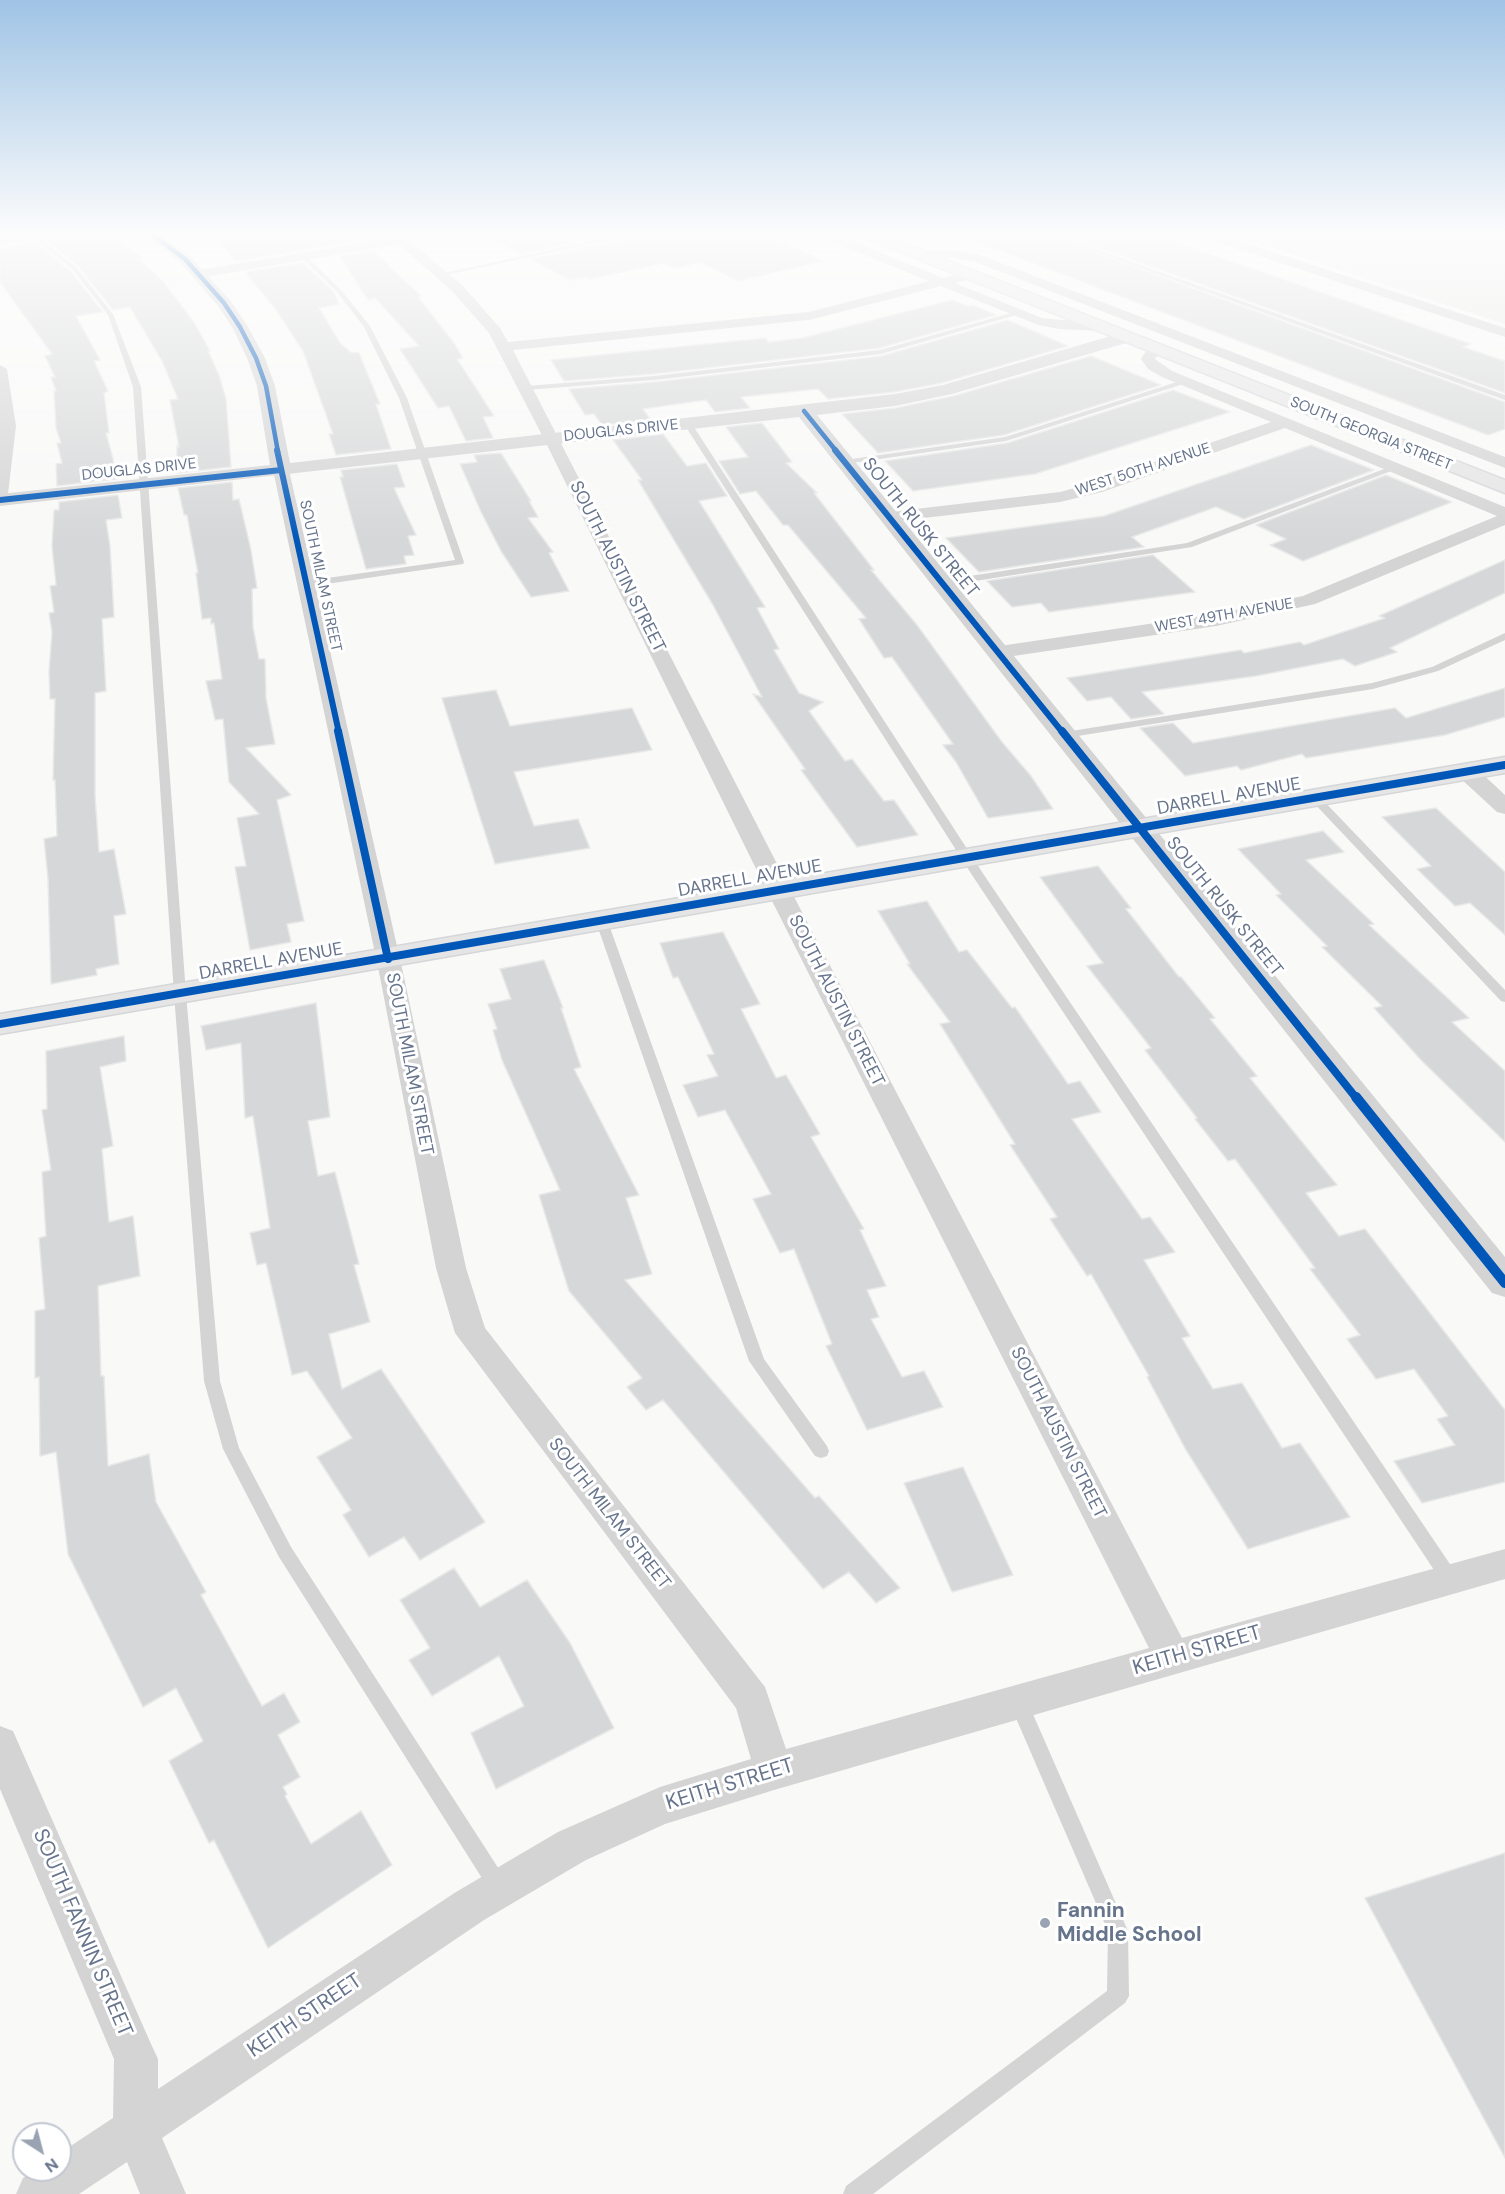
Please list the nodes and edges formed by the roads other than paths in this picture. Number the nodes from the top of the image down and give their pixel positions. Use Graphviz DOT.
graph roads {
  1 [pos="119,337"];
  2 [pos="245,337"];
  3 [pos="373,337"];
  4 [pos="497,337"];
  5 [pos="599,337"];
  6 [pos="932,337"];
  7 [pos="1126,337"];
  8 [pos="1128,337"];
  9 [pos="1181,337"];
  10 [pos="1340,337"];
  11 [pos="504,347"];
  12 [pos="1155,348"];
  13 [pos="0,369"];
  14 [pos="1186,382"];
  15 [pos="526,388"];
  16 [pos="1502,395"];
  17 [pos="804,411"];
  18 [pos="1285,423"];
  19 [pos="688,424"];
  20 [pos="552,439"];
  21 [pos="423,454"];
  22 [pos="845,462"];
  23 [pos="1505,463"];
  24 [pos="1395,468"];
  25 [pos="281,470"];
  26 [pos="142,485"];
  27 [pos="1505,488"];
  28 [pos="0,494"];
  29 [pos="0,500"];
  30 [pos="1505,513"];
  31 [pos="891,517"];
  32 [pos="1505,519"];
  33 [pos="943,583"];
  34 [pos="306,584"];
  35 [pos="1505,636"];
  36 [pos="1000,652"];
  37 [pos="1065,735"];
  38 [pos="1505,765"];
  39 [pos="1467,772"];
  40 [pos="1315,798"];
  41 [pos="1505,807"];
  42 [pos="1140,829"];
  43 [pos="968,859"];
  44 [pos="779,891"];
  45 [pos="602,922"];
  46 [pos="388,959"];
  47 [pos="180,994"];
  48 [pos="1505,998"];
  49 [pos="0,1024"];
  50 [pos="1505,1283"];
  51 [pos="821,1451"];
  52 [pos="1505,1564"];
  53 [pos="1450,1579"];
  54 [pos="1173,1657"];
  55 [pos="1018,1702"];
  56 [pos="0,1744"];
  57 [pos="774,1771"];
  58 [pos="500,1888"];
  59 [pos="135,2128"];
  60 [pos="39,2194"];
  61 [pos="163,2194"];
  62 [pos="854,2194"];
  1 -- 26 [label="lane"];
  2 -- 25 [label="street, SOUTH MILAM STREET"];
  3 -- 21 [label="lane"];
  4 -- 11 [label="street, SOUTH AUSTIN STREET"];
  5 -- 11 [label="street"];
  6 -- 15 [label="lane"];
  7 -- 17 [label="street, DOUGLAS DRIVE"];
  8 -- 12 [label="main road, SOUTH GEORGIA STREET"];
  9 -- 23 [label="street"];
  10 -- 16 [label="lane"];
  11 -- 15 [label="street, SOUTH AUSTIN STREET"];
  12 -- 14 [label="street"];
  12 -- 27 [label="main road, SOUTH GEORGIA STREET"];
  13 -- 28 [label="street"];
  14 -- 18 [label="street"];
  14 -- 22 [label="lane"];
  15 -- 20 [label="street, SOUTH AUSTIN STREET"];
  17 -- 19 [label="street, DOUGLAS DRIVE"];
  17 -- 22 [label="street, SOUTH RUSK STREET"];
  18 -- 24 [label="street"];
  18 -- 31 [label="street, WEST 50TH AVENUE"];
  19 -- 20 [label="street, DOUGLAS DRIVE"];
  19 -- 43 [label="lane"];
  20 -- 21 [label="street, DOUGLAS DRIVE"];
  20 -- 44 [label="street, SOUTH AUSTIN STREET"];
  21 -- 25 [label="street, DOUGLAS DRIVE"];
  21 -- 34 [label="lane"];
  22 -- 31 [label="street, SOUTH RUSK STREET"];
  24 -- 30 [label="street"];
  24 -- 33 [label="lane"];
  25 -- 26 [label="street, DOUGLAS DRIVE"];
  25 -- 34 [label="street, SOUTH MILAM STREET"];
  26 -- 29 [label="street, DOUGLAS DRIVE"];
  26 -- 47 [label="lane"];
  31 -- 33 [label="street, SOUTH RUSK STREET"];
  32 -- 36 [label="street, WEST 49TH AVENUE"];
  33 -- 36 [label="street, SOUTH RUSK STREET"];
  34 -- 46 [label="street, SOUTH MILAM STREET"];
  35 -- 37 [label="lane"];
  36 -- 37 [label="street, SOUTH RUSK STREET"];
  37 -- 42 [label="street, SOUTH RUSK STREET"];
  38 -- 39 [label="main road, DARRELL AVENUE"];
  39 -- 40 [label="main road, DARRELL AVENUE"];
  39 -- 41 [label="street"];
  40 -- 42 [label="main road, DARRELL AVENUE"];
  40 -- 48 [label="lane"];
  42 -- 43 [label="main road, DARRELL AVENUE"];
  42 -- 50 [label="street, SOUTH RUSK STREET"];
  43 -- 44 [label="main road, DARRELL AVENUE"];
  43 -- 53 [label="lane"];
  44 -- 45 [label="main road, DARRELL AVENUE"];
  44 -- 54 [label="street, SOUTH AUSTIN STREET"];
  45 -- 46 [label="main road, DARRELL AVENUE"];
  45 -- 51 [label="lane"];
  46 -- 47 [label="main road, DARRELL AVENUE"];
  46 -- 57 [label="street, SOUTH MILAM STREET"];
  47 -- 49 [label="main road, DARRELL AVENUE"];
  47 -- 58 [label="lane"];
  52 -- 53 [label="street, KEITH STREET"];
  53 -- 54 [label="street, KEITH STREET"];
  54 -- 55 [label="street, KEITH STREET"];
  55 -- 57 [label="street, KEITH STREET"];
  55 -- 62 [label="lane"];
  56 -- 59 [label="street, SOUTH FANNIN STREET"];
  57 -- 58 [label="street, KEITH STREET"];
  58 -- 59 [label="street, KEITH STREET"];
  59 -- 60 [label="street, KEITH STREET"];
  59 -- 61 [label="street"];
}
